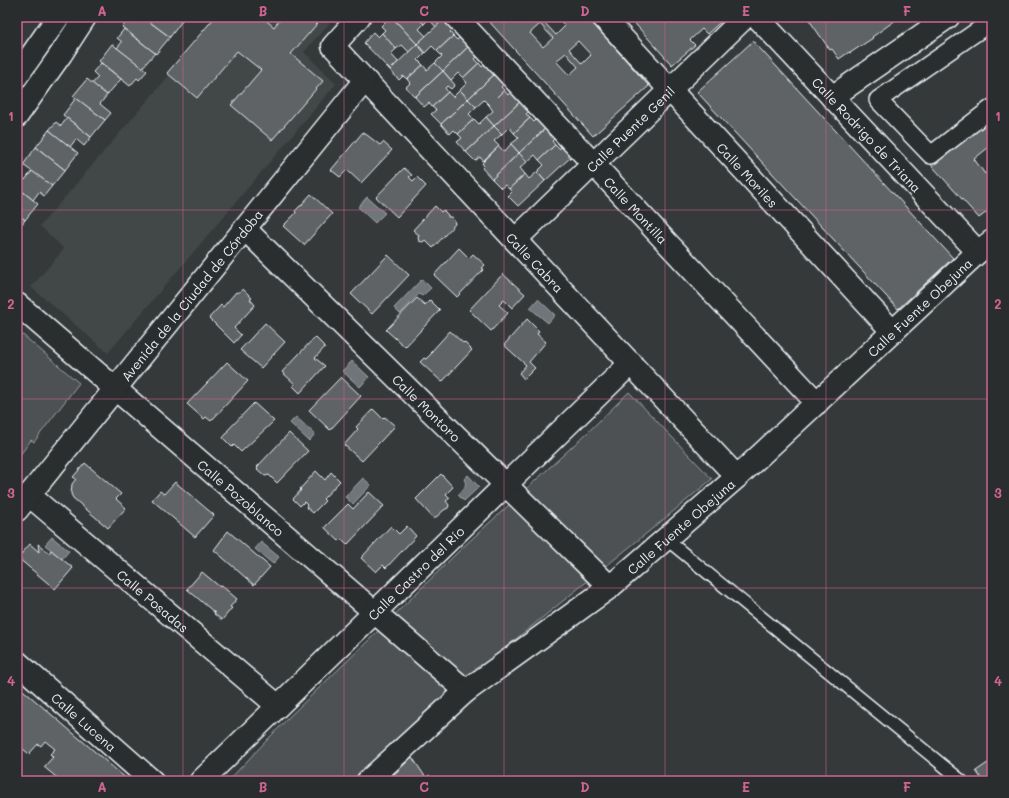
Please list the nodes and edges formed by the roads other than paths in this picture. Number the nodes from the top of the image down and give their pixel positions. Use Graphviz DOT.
graph roads {
  1 [pos="58,17"];
  2 [pos="85,17"];
  3 [pos="359,17"];
  4 [pos="456,17"];
  5 [pos="603,17"];
  6 [pos="745,17"];
  7 [pos="757,17"];
  8 [pos="948,17"];
  9 [pos="992,21"];
  10 [pos="17,76"];
  11 [pos="365,80"];
  12 [pos="670,89"];
  13 [pos="832,97"];
  14 [pos="992,108"];
  15 [pos="17,116"];
  16 [pos="593,164"];
  17 [pos="245,229"];
  18 [pos="515,240"];
  19 [pos="985,247"];
  20 [pos="17,304"];
  21 [pos="893,332"];
  22 [pos="630,363"];
  23 [pos="116,388"];
  24 [pos="817,403"];
  25 [pos="737,478"];
  26 [pos="506,485"];
  27 [pos="23,503"];
  28 [pos="666,539"];
  29 [pos="610,587"];
  30 [pos="375,612"];
  31 [pos="17,662"];
  32 [pos="466,691"];
  33 [pos="278,706"];
  34 [pos="152,781"];
  35 [pos="201,781"];
  36 [pos="368,781"];
  37 [pos="962,781"];
  1 -- 10 [label="street"];
  2 -- 15 [label="street"];
  3 -- 11 [label="street, Calle Cabra"];
  4 -- 16 [label="street, Calle Montilla"];
  5 -- 12 [label="street, Calle Moriles"];
  6 -- 12 [label="street, Calle Puente Genil"];
  7 -- 13 [label="street, Calle Rodrigo de Triana"];
  8 -- 13 [label="street"];
  9 -- 14 [label="street"];
  11 -- 17 [label="street, Avenida de la Ciudad de Córdoba"];
  11 -- 18 [label="street, Calle Cabra"];
  12 -- 16 [label="street, Calle Puente Genil"];
  12 -- 21 [label="street, Calle Moriles"];
  13 -- 19 [label="street, Calle Rodrigo de Triana"];
  16 -- 18 [label="street, Calle Puente Genil"];
  16 -- 24 [label="street, Calle Montilla"];
  17 -- 23 [label="street, Avenida de la Ciudad de Córdoba"];
  17 -- 26 [label="street, Calle Montoro"];
  18 -- 22 [label="street, Calle Cabra"];
  19 -- 21 [label="street, Calle Fuente Obejuna"];
  20 -- 23 [label="street, Calle Pozoblanco"];
  21 -- 24 [label="street, Calle Fuente Obejuna"];
  22 -- 25 [label="street, Calle Cabra"];
  22 -- 26 [label="street, Calle Castro del Río"];
  23 -- 27 [label="street, Avenida de la Ciudad de Córdoba"];
  23 -- 30 [label="street, Calle Pozoblanco"];
  24 -- 25 [label="street, Calle Fuente Obejuna"];
  25 -- 28 [label="street, Calle Fuente Obejuna"];
  26 -- 29 [label="street, Calle Montoro"];
  26 -- 30 [label="street, Calle Castro del Río"];
  27 -- 33 [label="street, Calle Posadas"];
  28 -- 29 [label="street, Calle Fuente Obejuna"];
  28 -- 37 [label="lane"];
  29 -- 32 [label="street, Calle Fuente Obejuna"];
  30 -- 32 [label="street, Calle Pozoblanco"];
  30 -- 33 [label="street, Calle Castro del Río"];
  31 -- 34 [label="street, Calle Lucena"];
  32 -- 36 [label="street, Calle Fuente Obejuna"];
  33 -- 35 [label="street, Calle Castro del Río"];
}
